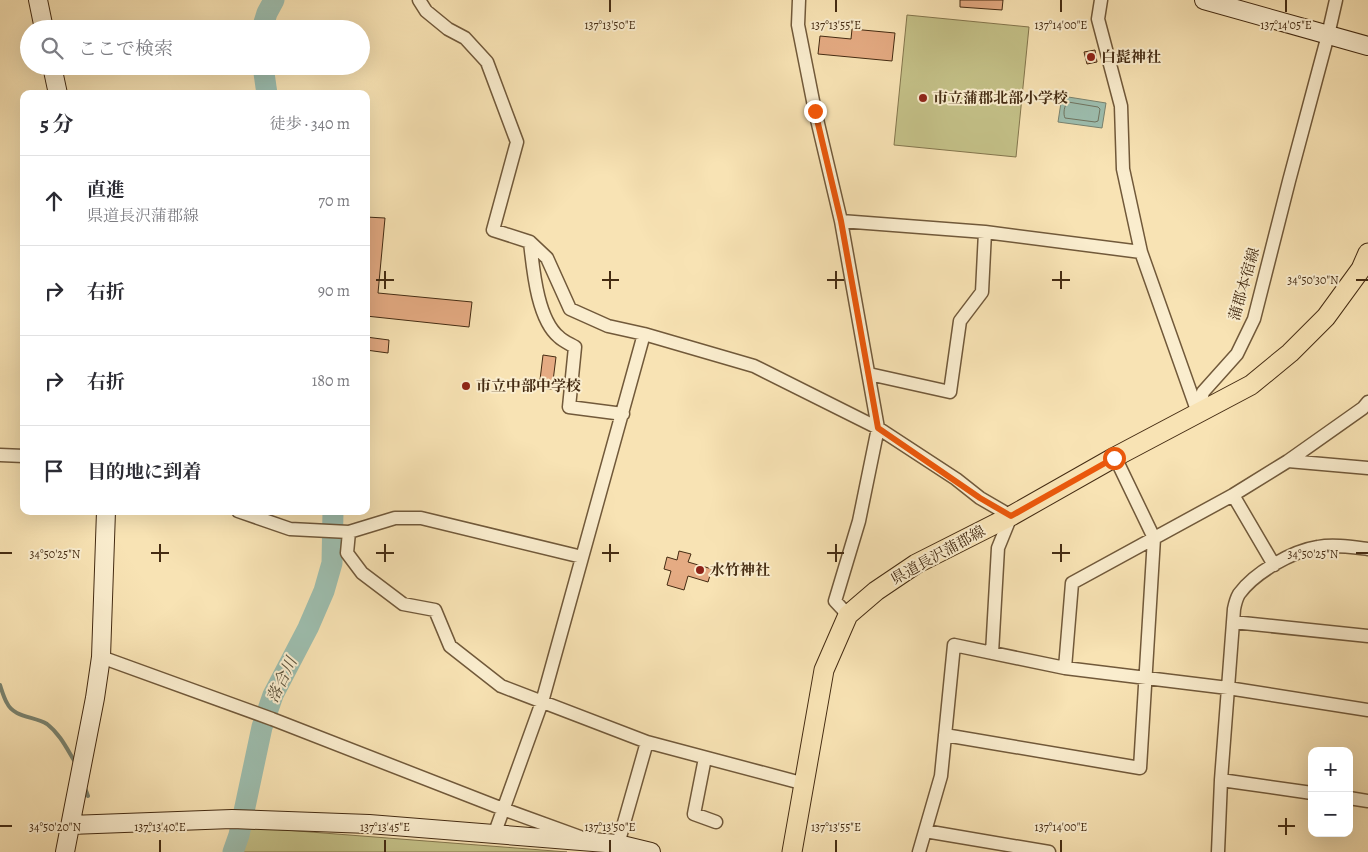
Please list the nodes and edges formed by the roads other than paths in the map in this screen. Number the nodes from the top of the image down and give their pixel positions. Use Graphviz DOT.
graph roads {
  1 [pos="38,0"];
  2 [pos="418,0"];
  3 [pos="799,0"];
  4 [pos="1101,0"];
  5 [pos="1204,0"];
  6 [pos="1336,0"];
  7 [pos="42,20"];
  8 [pos="1328,35"];
  9 [pos="1368,46"];
  10 [pos="54,75"];
  11 [pos="57,90"];
  12 [pos="841,221"];
  13 [pos="985,232"];
  14 [pos="530,242"];
  15 [pos="1141,252"];
  16 [pos="1366,264"];
  17 [pos="644,334"];
  18 [pos="869,374"];
  19 [pos="1368,402"];
  20 [pos="1198,413"];
  21 [pos="623,414"];
  22 [pos="878,428"];
  23 [pos="0,455"];
  24 [pos="20,456"];
  25 [pos="1114,458"];
  26 [pos="1288,461"];
  27 [pos="1368,468"];
  28 [pos="1233,496"];
  29 [pos="106,515"];
  30 [pos="250,515"];
  31 [pos="1011,516"];
  32 [pos="347,532"];
  33 [pos="1154,538"];
  34 [pos="1368,549"];
  35 [pos="582,557"];
  36 [pos="1274,565"];
  37 [pos="848,616"];
  38 [pos="1233,622"];
  39 [pos="1368,636"];
  40 [pos="992,653"];
  41 [pos="101,657"];
  42 [pos="1065,668"];
  43 [pos="1145,679"];
  44 [pos="1228,688"];
  45 [pos="542,702"];
  46 [pos="1368,710"];
  47 [pos="946,735"];
  48 [pos="647,742"];
  49 [pos="705,758"];
  50 [pos="1221,780"];
  51 [pos="805,784"];
  52 [pos="1308,792"];
  53 [pos="1353,799"];
  54 [pos="1368,801"];
  55 [pos="503,808"];
  56 [pos="716,822"];
  57 [pos="70,825"];
  58 [pos="925,831"];
  59 [pos="494,835"];
  60 [pos="618,844"];
  61 [pos="584,845"];
  62 [pos="66,852"];
  63 [pos="651,852"];
  64 [pos="792,852"];
  65 [pos="919,852"];
  66 [pos="1049,852"];
  67 [pos="1218,852"];
  1 -- 7 [label="street"];
  2 -- 14 [label="street"];
  3 -- 12 [label="street"];
  4 -- 15 [label="street"];
  5 -- 8 [label="street"];
  6 -- 8 [label="street"];
  8 -- 9 [label="street"];
  8 -- 20 [label="street, 蒲郡本宿線"];
  10 -- 11 [label="street"];
  12 -- 13 [label="street"];
  12 -- 18 [label="street"];
  13 -- 15 [label="street"];
  13 -- 18 [label="street"];
  14 -- 17 [label="street"];
  14 -- 21 [label="street"];
  15 -- 20 [label="street"];
  16 -- 20 [label="main road, 県道長沢蒲郡線"];
  17 -- 21 [label="street"];
  17 -- 22 [label="street"];
  18 -- 22 [label="street"];
  19 -- 26 [label="street"];
  20 -- 25 [label="main road, 県道長沢蒲郡線"];
  21 -- 35 [label="street"];
  22 -- 31 [label="street"];
  22 -- 37 [label="street"];
  23 -- 24 [label="street"];
  25 -- 31 [label="main road, 県道長沢蒲郡線"];
  25 -- 33 [label="street"];
  26 -- 27 [label="street"];
  26 -- 28 [label="street"];
  28 -- 33 [label="street"];
  28 -- 36 [label="street"];
  29 -- 41 [label="street"];
  30 -- 32 [label="street"];
  31 -- 37 [label="main road, 県道長沢蒲郡線"];
  31 -- 40 [label="street"];
  32 -- 35 [label="street"];
  32 -- 45 [label="street"];
  33 -- 42 [label="street"];
  33 -- 43 [label="street"];
  34 -- 36 [label="street"];
  35 -- 45 [label="street"];
  36 -- 38 [label="street"];
  37 -- 51 [label="main road, 県道長沢蒲郡線"];
  38 -- 39 [label="street"];
  38 -- 44 [label="street"];
  40 -- 42 [label="street"];
  40 -- 47 [label="street"];
  41 -- 55 [label="street"];
  41 -- 57 [label="street"];
  42 -- 43 [label="street"];
  43 -- 44 [label="street"];
  43 -- 47 [label="street"];
  44 -- 46 [label="street"];
  44 -- 50 [label="street"];
  45 -- 48 [label="street"];
  45 -- 55 [label="street"];
  47 -- 58 [label="street"];
  48 -- 49 [label="street"];
  48 -- 60 [label="street"];
  49 -- 51 [label="street"];
  49 -- 56 [label="street"];
  50 -- 52 [label="street"];
  50 -- 67 [label="street"];
  51 -- 64 [label="main road, 県道長沢蒲郡線"];
  53 -- 54 [label="street"];
  55 -- 59 [label="street"];
  55 -- 61 [label="street"];
  57 -- 59 [label="street"];
  57 -- 62 [label="street"];
  58 -- 65 [label="street"];
  58 -- 66 [label="street"];
  59 -- 61 [label="street"];
  60 -- 61 [label="street"];
  60 -- 63 [label="street"];
}
